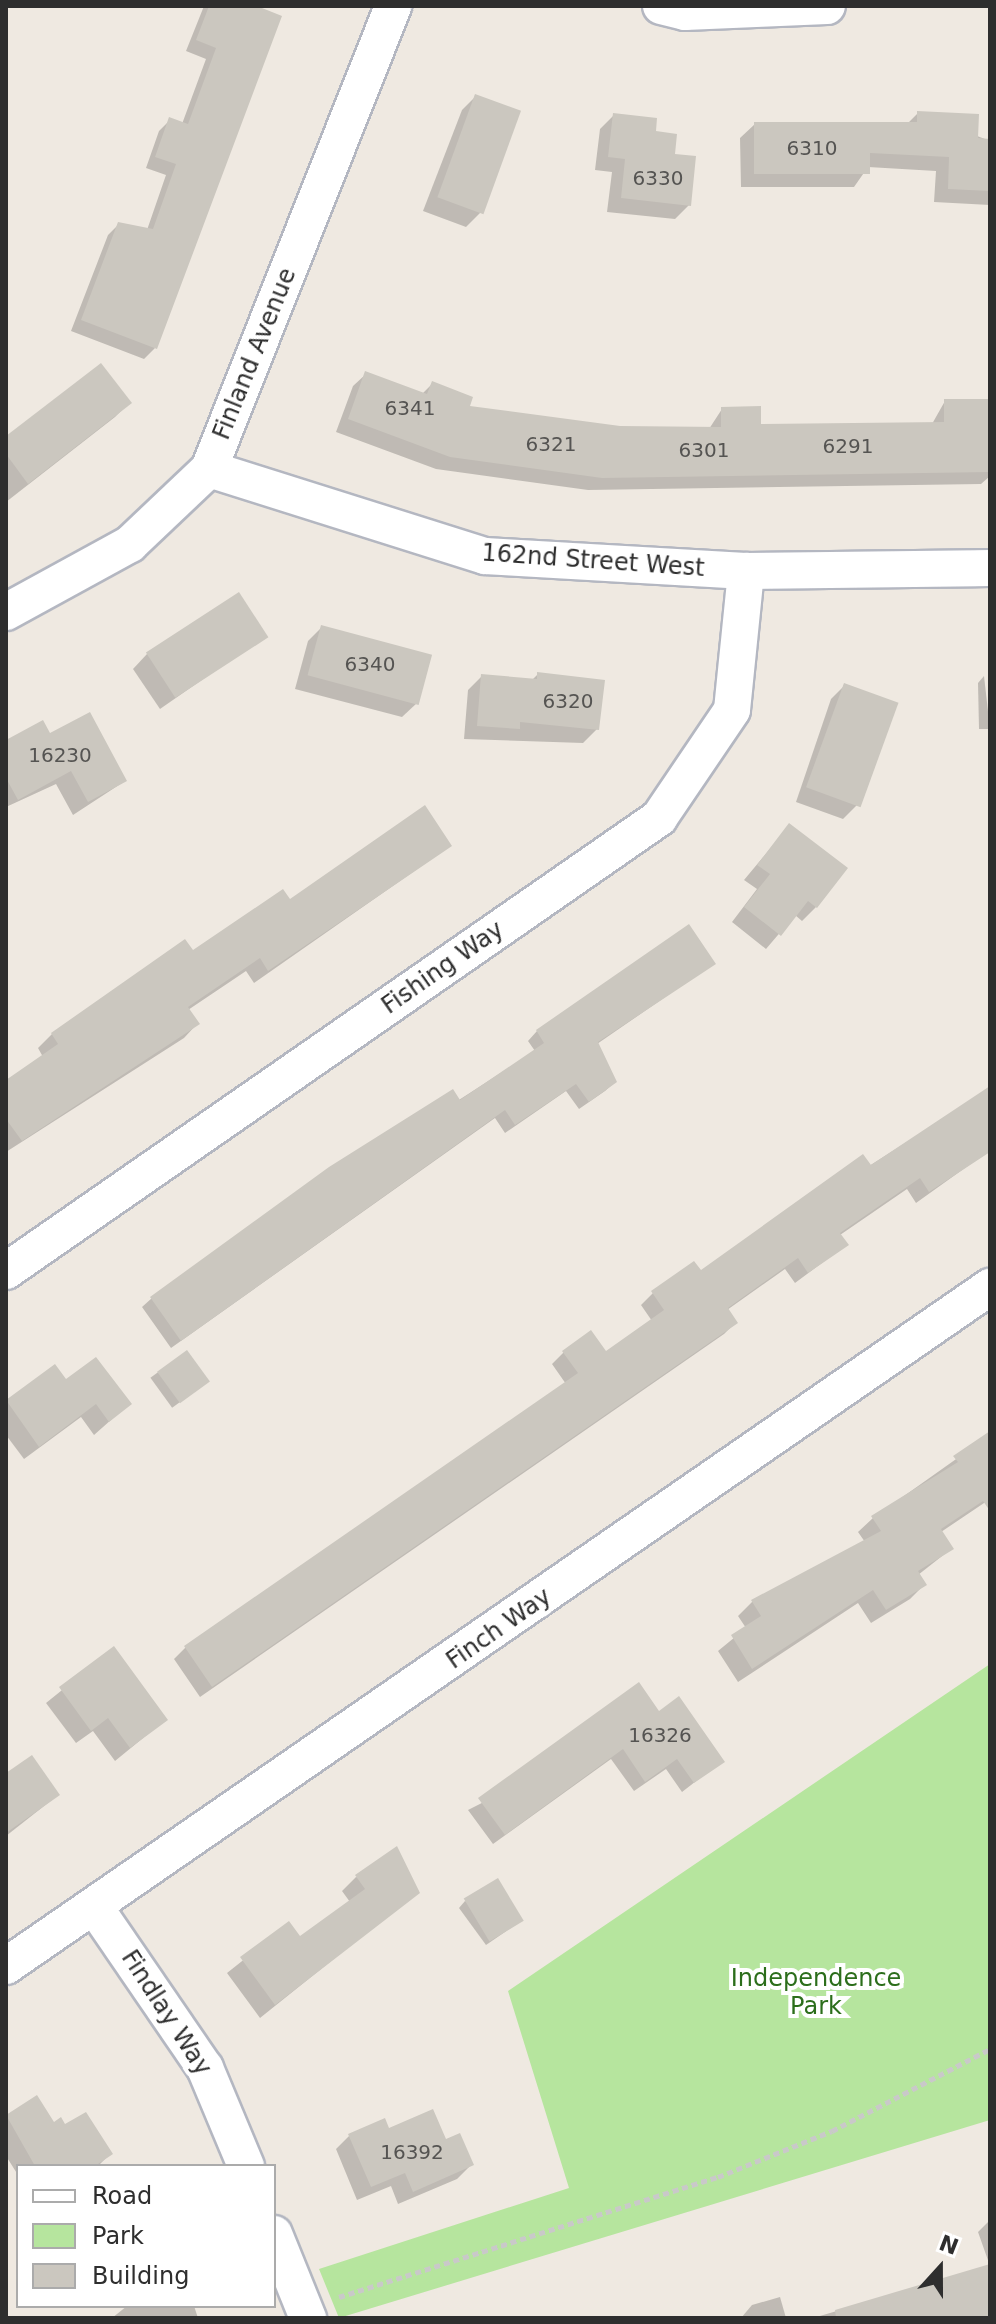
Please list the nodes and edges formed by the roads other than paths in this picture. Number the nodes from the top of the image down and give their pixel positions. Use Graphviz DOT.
graph roads {
  1 [pos="393,6"];
  2 [pos="661,6"];
  3 [pos="827,6"];
  4 [pos="209,469"];
  5 [pos="990,568"];
  6 [pos="746,571"];
  7 [pos="6,612"];
  8 [pos="6,1271"];
  9 [pos="990,1287"];
  10 [pos="96,1909"];
  11 [pos="6,1966"];
  12 [pos="245,2164"];
  13 [pos="276,2239"];
  14 [pos="306,2313"];
  1 -- 4 [label="street, Finland Avenue"];
  2 -- 3 [label="street"];
  4 -- 6 [label="street, 162nd Street West"];
  4 -- 7 [label="street, Finland Avenue"];
  5 -- 6 [label="street, 162nd Street West"];
  6 -- 8 [label="street, Fishing Way"];
  9 -- 10 [label="street, Finch Way"];
  10 -- 11 [label="street, Finch Way"];
  10 -- 12 [label="street, Findlay Way"];
  13 -- 14 [label="street"];
}
